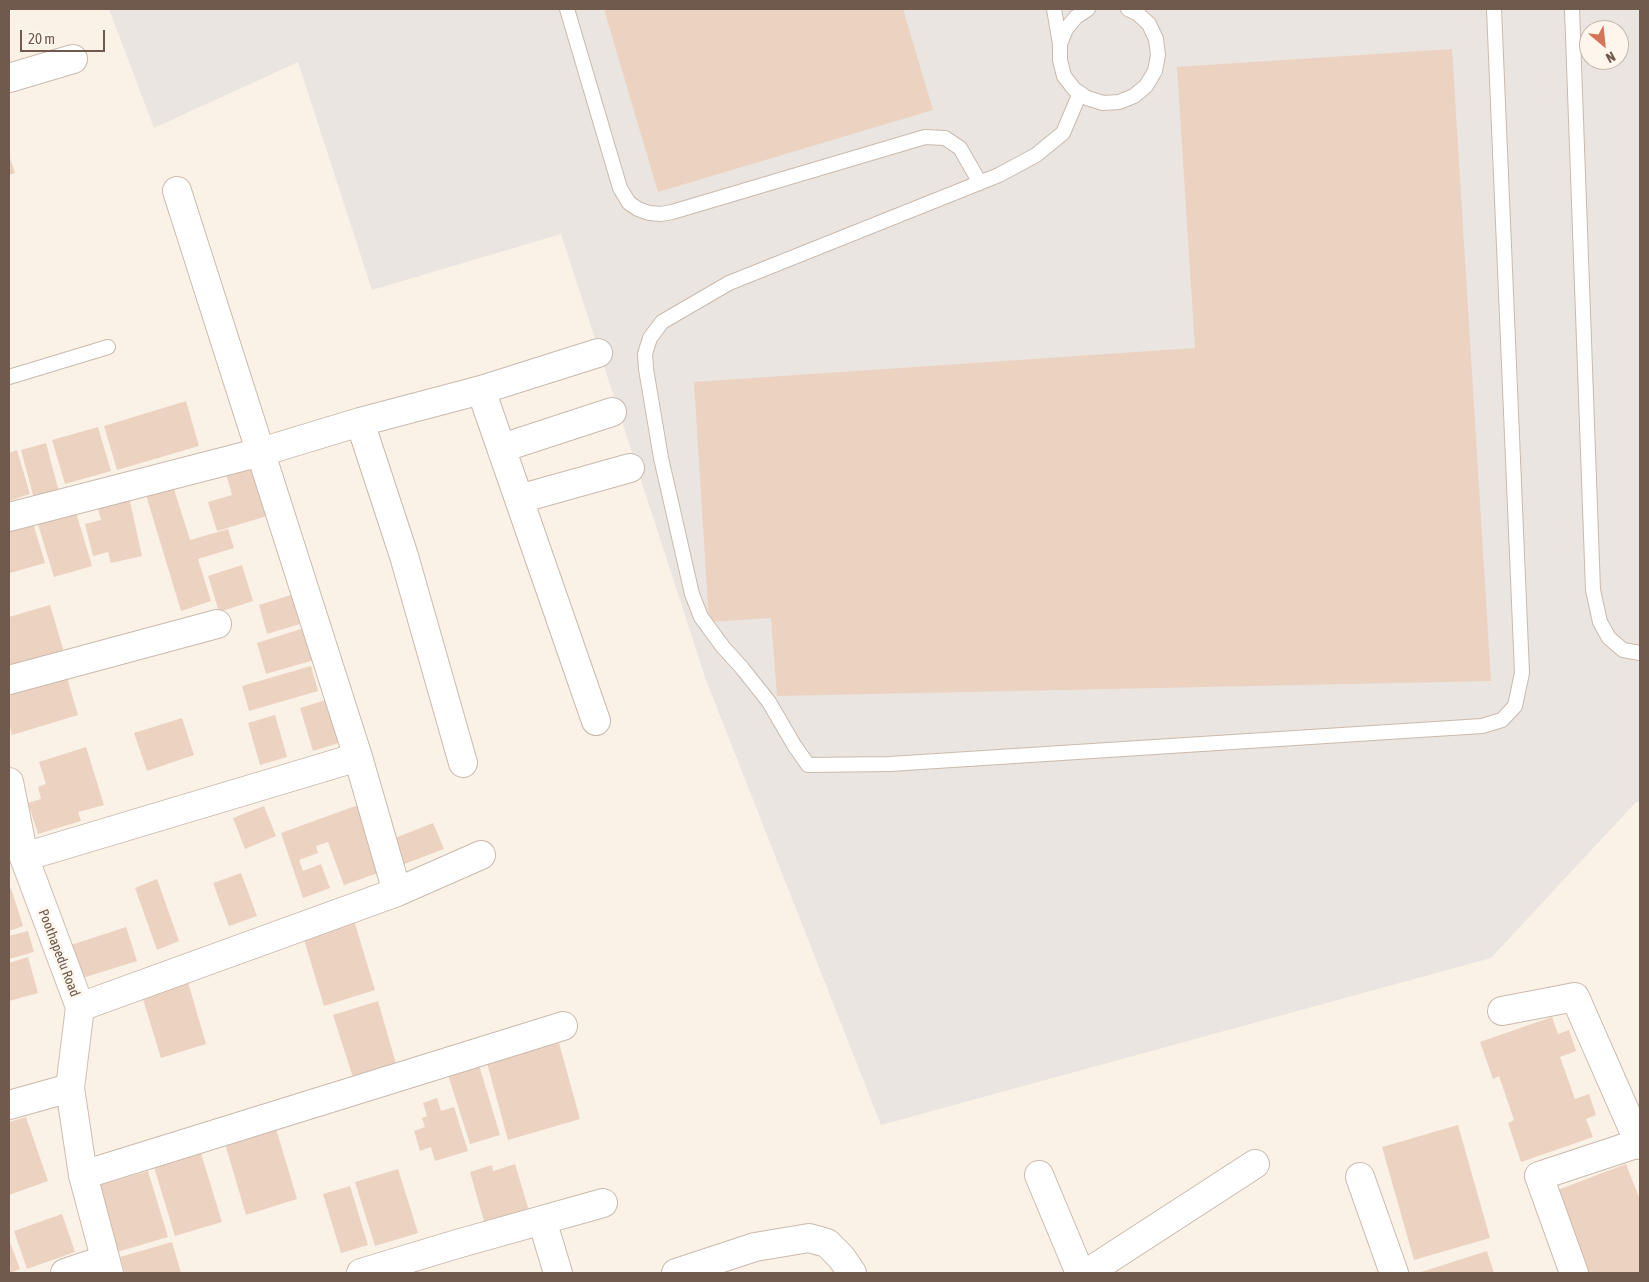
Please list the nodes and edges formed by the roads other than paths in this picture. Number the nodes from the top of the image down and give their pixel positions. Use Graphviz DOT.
graph roads {
  1 [pos="567,9"];
  2 [pos="1054,9"];
  3 [pos="1088,9"];
  4 [pos="1128,9"];
  5 [pos="1494,9"];
  6 [pos="1572,9"];
  7 [pos="1060,44"];
  8 [pos="73,60"];
  9 [pos="9,78"];
  10 [pos="1080,94"];
  11 [pos="980,183"];
  12 [pos="177,191"];
  13 [pos="108,347"];
  14 [pos="598,353"];
  15 [pos="9,377"];
  16 [pos="481,390"];
  17 [pos="612,412"];
  18 [pos="360,422"];
  19 [pos="502,448"];
  20 [pos="261,452"];
  21 [pos="630,468"];
  22 [pos="519,499"];
  23 [pos="9,517"];
  24 [pos="217,624"];
  25 [pos="1640,653"];
  26 [pos="9,680"];
  27 [pos="596,721"];
  28 [pos="358,757"];
  29 [pos="463,763"];
  30 [pos="10,787"];
  31 [pos="481,855"];
  32 [pos="24,857"];
  33 [pos="397,892"];
  34 [pos="80,1008"];
  35 [pos="1502,1011"];
  36 [pos="563,1026"];
  37 [pos="70,1088"];
  38 [pos="9,1105"];
  39 [pos="1640,1144"];
  40 [pos="1255,1164"];
  41 [pos="83,1175"];
  42 [pos="1039,1175"];
  43 [pos="1360,1177"];
  44 [pos="603,1203"];
  45 [pos="542,1220"];
  46 [pos="107,1266"];
  47 [pos="65,1273"];
  48 [pos="361,1273"];
  49 [pos="558,1273"];
  50 [pos="676,1273"];
  51 [pos="852,1273"];
  52 [pos="1080,1273"];
  53 [pos="1087,1273"];
  54 [pos="1394,1273"];
  55 [pos="1574,1273"];
  1 -- 11 [label="lane"];
  2 -- 7 [label="lane"];
  3 -- 7 [label="lane"];
  4 -- 10 [label="lane"];
  5 -- 11 [label="lane"];
  6 -- 25 [label="lane"];
  7 -- 10 [label="lane"];
  8 -- 9 [label="street"];
  10 -- 11 [label="lane"];
  12 -- 20 [label="street"];
  13 -- 15 [label="lane"];
  14 -- 16 [label="street"];
  16 -- 18 [label="street"];
  16 -- 19 [label="street"];
  17 -- 19 [label="street"];
  18 -- 20 [label="street"];
  18 -- 29 [label="street"];
  19 -- 22 [label="street"];
  20 -- 23 [label="street"];
  20 -- 28 [label="street"];
  21 -- 22 [label="street"];
  22 -- 27 [label="street"];
  24 -- 26 [label="street"];
  28 -- 32 [label="street"];
  28 -- 33 [label="street"];
  30 -- 32 [label="street, Poothapedu Road"];
  31 -- 33 [label="street"];
  32 -- 34 [label="street, Poothapedu Road"];
  33 -- 34 [label="street"];
  34 -- 37 [label="street, Poothapedu Road"];
  35 -- 39 [label="street"];
  36 -- 41 [label="street"];
  37 -- 38 [label="street"];
  37 -- 41 [label="street, Poothapedu Road"];
  39 -- 55 [label="street"];
  40 -- 53 [label="street"];
  41 -- 46 [label="street, Poothapedu Road"];
  42 -- 52 [label="street"];
  43 -- 54 [label="street"];
  44 -- 45 [label="street"];
  45 -- 48 [label="street"];
  45 -- 49 [label="street"];
  46 -- 47 [label="street"];
  50 -- 51 [label="street"];
}
